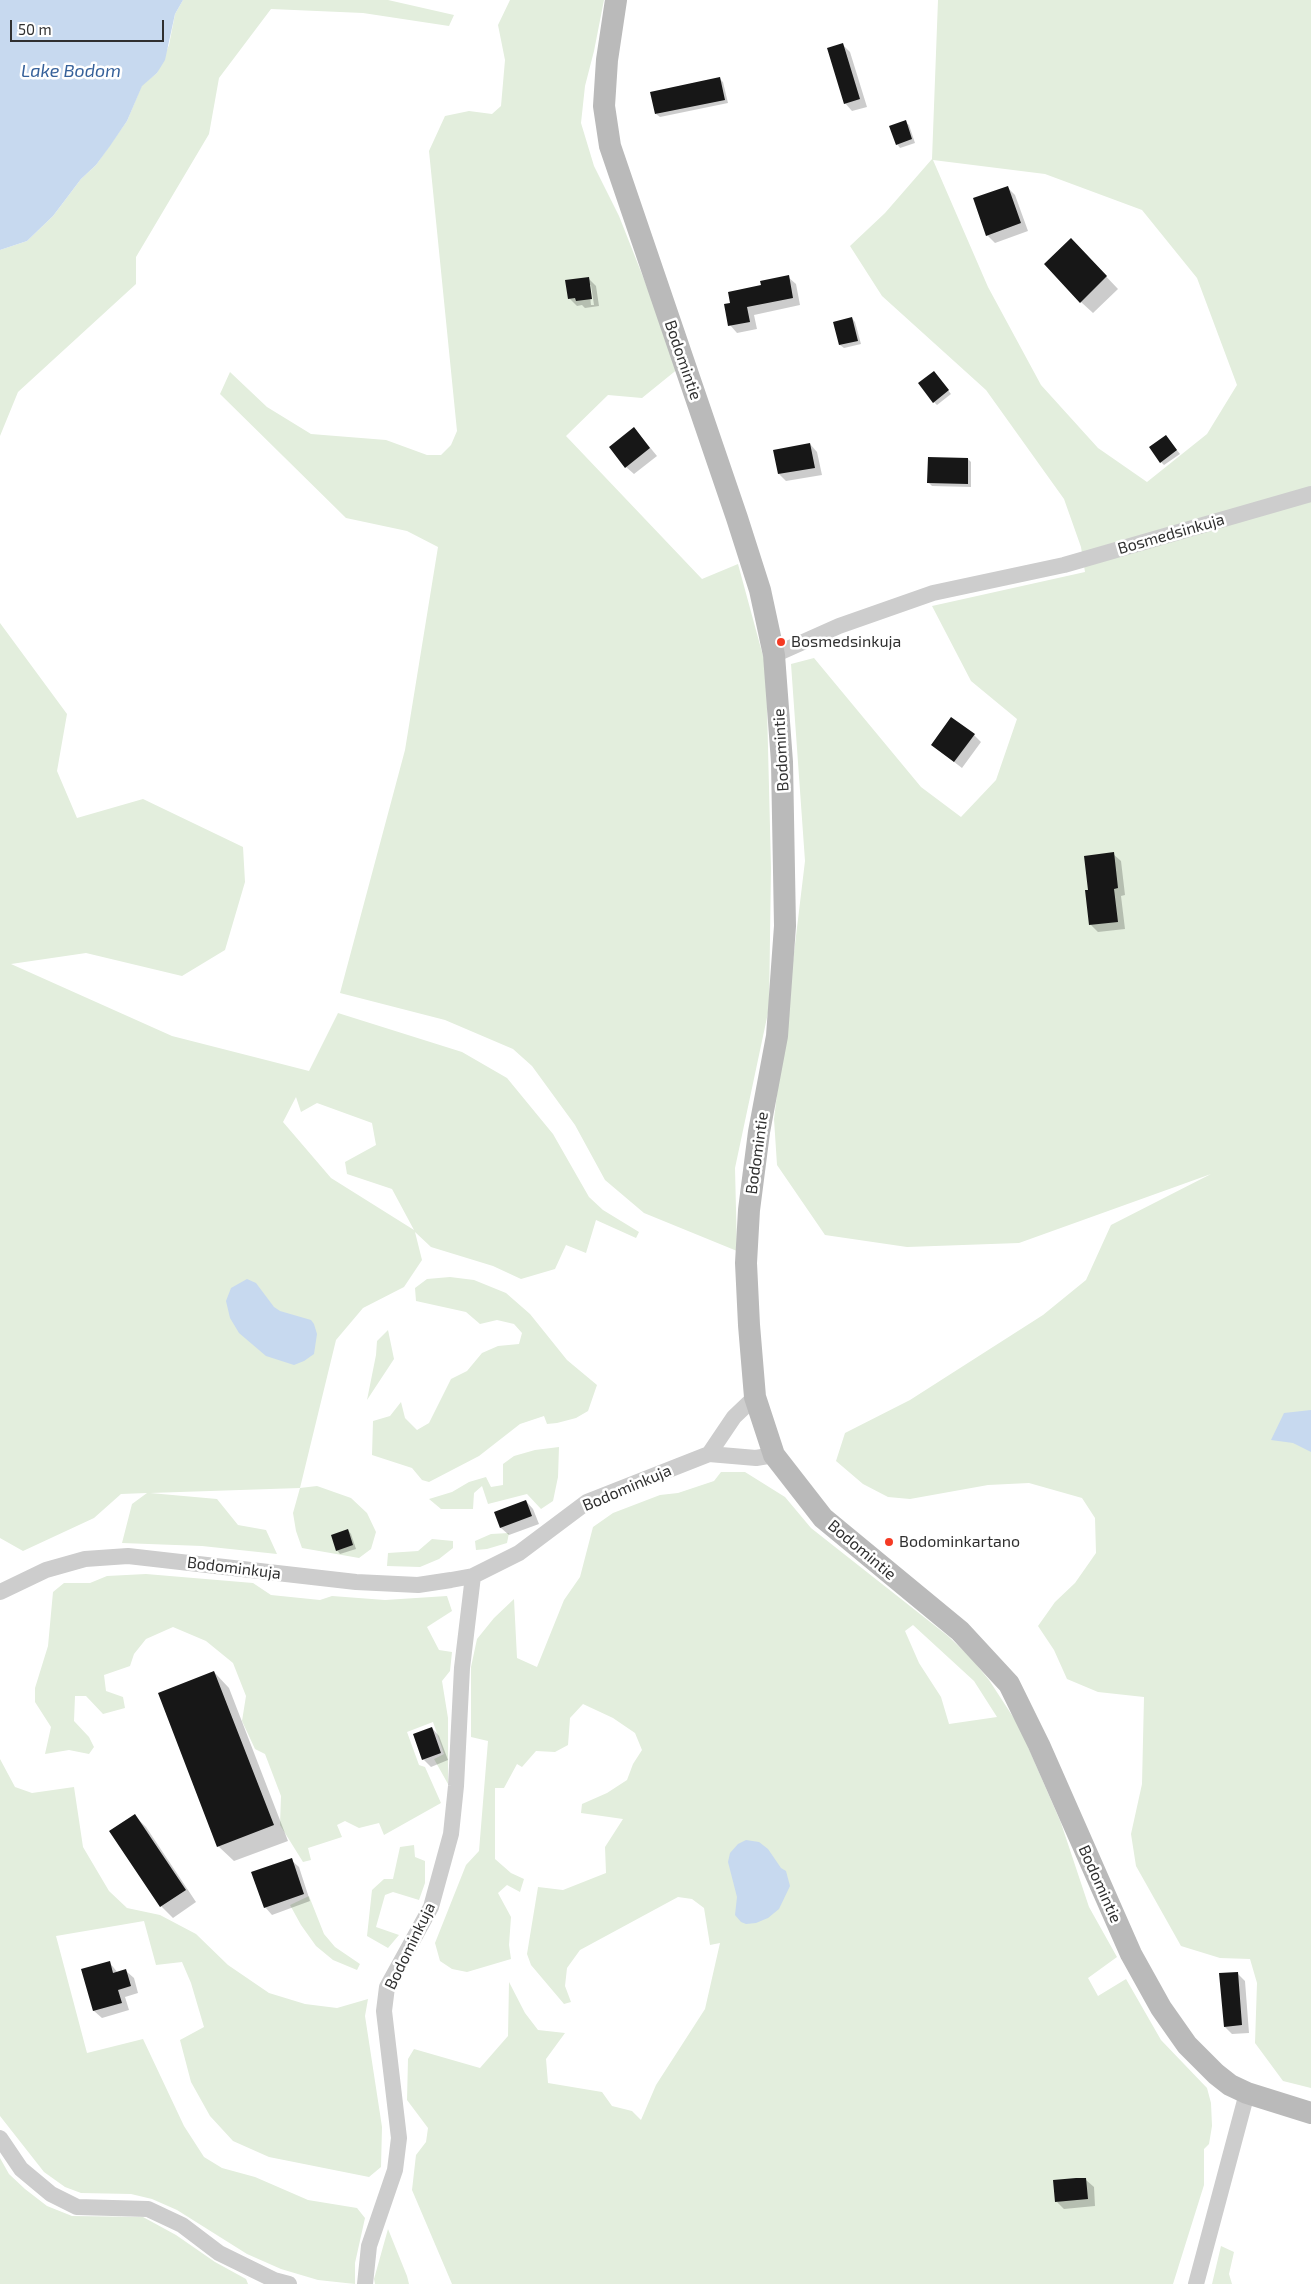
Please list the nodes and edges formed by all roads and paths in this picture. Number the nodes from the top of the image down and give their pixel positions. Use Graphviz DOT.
graph roads {
  1 [pos="616,0"];
  2 [pos="1311,494"];
  3 [pos="774,655"];
  4 [pos="756,1397"];
  5 [pos="708,1454"];
  6 [pos="774,1455"];
  7 [pos="473,1576"];
  8 [pos="0,1592"];
  9 [pos="1247,2094"];
  10 [pos="1311,2114"];
  11 [pos="0,2138"];
  12 [pos="289,2284"];
  13 [pos="365,2284"];
  14 [pos="1196,2284"];
  1 -- 3 [label="street, Bodomintie"];
  2 -- 3 [label="street, Bosmedsinkuja"];
  3 -- 4 [label="street, Bodomintie"];
  4 -- 5 [label="street"];
  4 -- 6 [label="street, Bodomintie"];
  5 -- 6 [label="street, Bodominkuja"];
  5 -- 7 [label="street, Bodominkuja"];
  6 -- 9 [label="street, Bodomintie"];
  7 -- 8 [label="street, Bodominkuja"];
  7 -- 13 [label="street, Bodominkuja"];
  9 -- 10 [label="street, Bodomintie"];
  9 -- 14 [label="street"];
  11 -- 12 [label="street"];
}
